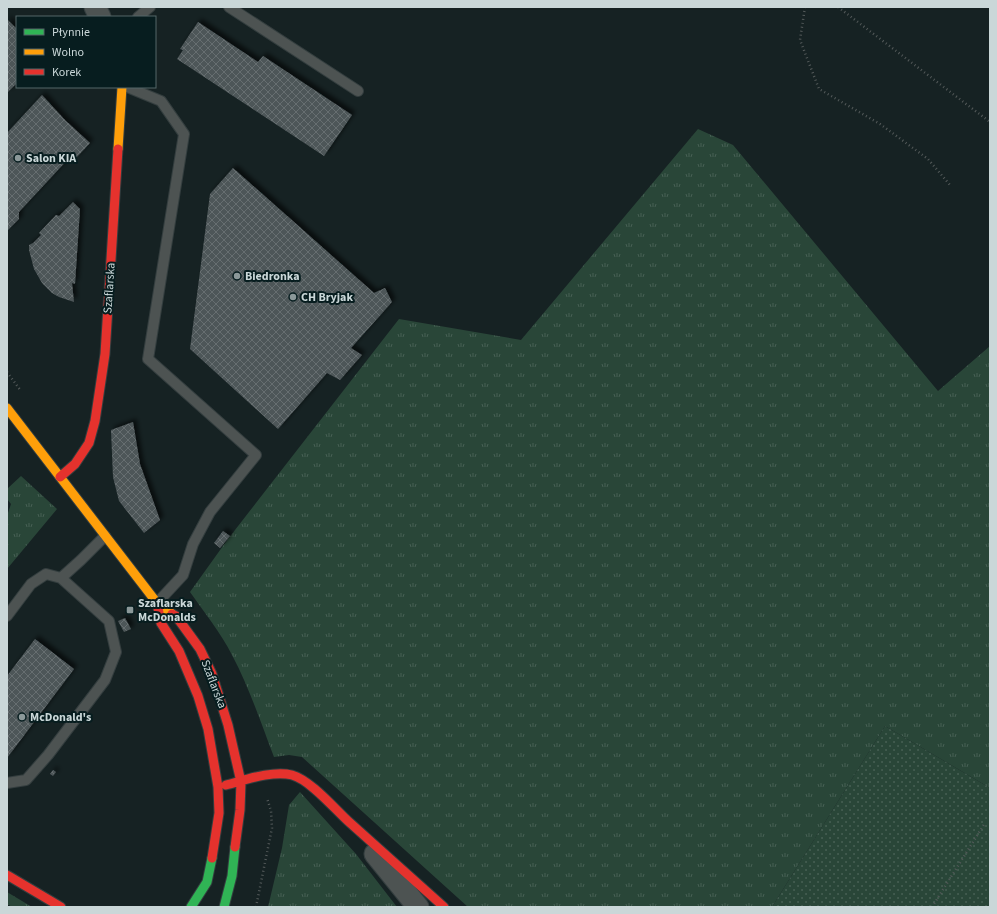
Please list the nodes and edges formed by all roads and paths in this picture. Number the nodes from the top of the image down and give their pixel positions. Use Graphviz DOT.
graph roads {
  1 [pos="95,7"];
  2 [pos="150,7"];
  3 [pos="228,7"];
  4 [pos="805,7"];
  5 [pos="838,7"];
  6 [pos="100,16"];
  7 [pos="139,16"];
  8 [pos="122,88"];
  9 [pos="130,88"];
  10 [pos="358,91"];
  11 [pos="990,122"];
  12 [pos="950,185"];
  13 [pos="7,408"];
  14 [pos="60,477"];
  15 [pos="105,536"];
  16 [pos="61,578"];
  17 [pos="157,604"];
  18 [pos="7,616"];
  19 [pos="262,778"];
  20 [pos="241,782"];
  21 [pos="7,783"];
  22 [pos="218,787"];
  23 [pos="350,822"];
  24 [pos="985,823"];
  25 [pos="7,875"];
  26 [pos="61,907"];
  27 [pos="191,907"];
  28 [pos="224,907"];
  29 [pos="256,907"];
  30 [pos="418,907"];
  31 [pos="444,907"];
  32 [pos="932,907"];
  1 -- 6 [label="street"];
  2 -- 7 [label="lane"];
  3 -- 10 [label="lane"];
  4 -- 12 [label="path"];
  5 -- 11 [label="path"];
  8 -- 14 [label="street, Szaflarska"];
  9 -- 17 [label="lane"];
  13 -- 14 [label="street, Szaflarska"];
  14 -- 15 [label="street, Szaflarska"];
  15 -- 16 [label="lane"];
  15 -- 17 [label="street, Szaflarska"];
  16 -- 18 [label="lane"];
  16 -- 21 [label="lane"];
  17 -- 20 [label="street, Szaflarska"];
  17 -- 22 [label="street, Szaflarska"];
  19 -- 20 [label="street"];
  19 -- 23 [label="street"];
  19 -- 29 [label="path"];
  20 -- 22 [label="street"];
  20 -- 28 [label="street, Szaflarska"];
  22 -- 27 [label="street, Szaflarska"];
  23 -- 30 [label="street"];
  23 -- 31 [label="street"];
  24 -- 32 [label="path"];
  25 -- 26 [label="street"];
}
